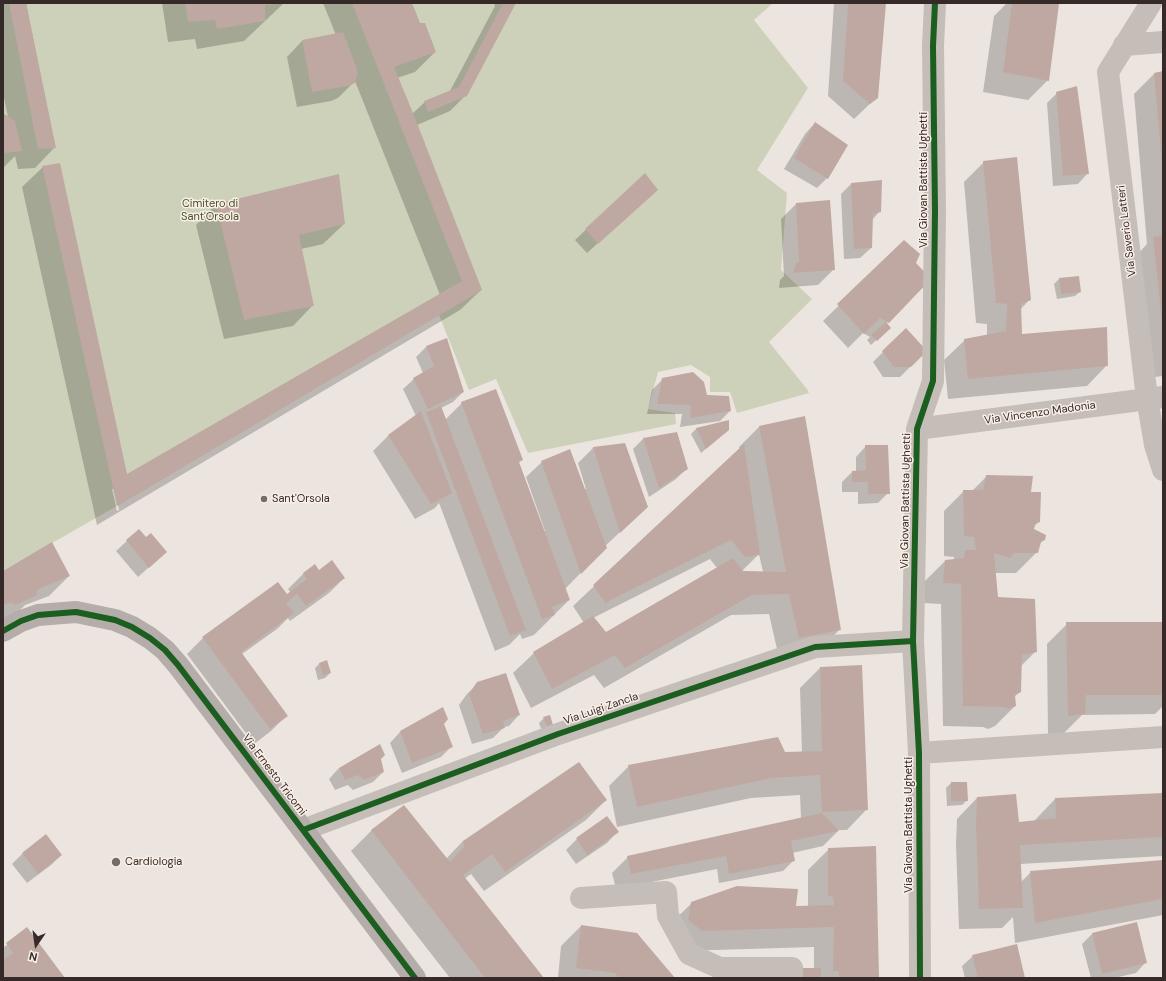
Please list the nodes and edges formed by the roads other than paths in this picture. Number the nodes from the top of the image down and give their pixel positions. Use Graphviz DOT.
graph roads {
  1 [pos="935,3"];
  2 [pos="1151,3"];
  3 [pos="1163,42"];
  4 [pos="1124,45"];
  5 [pos="1155,398"];
  6 [pos="916,429"];
  7 [pos="1163,470"];
  8 [pos="3,631"];
  9 [pos="913,641"];
  10 [pos="1163,737"];
  11 [pos="919,753"];
  12 [pos="303,830"];
  13 [pos="581,898"];
  14 [pos="415,978"];
  15 [pos="792,978"];
  16 [pos="920,978"];
  1 -- 6 [label="street, Via Giovan Battista Ughetti"];
  2 -- 4 [label="street, Via Saverio Latteri"];
  3 -- 4 [label="street"];
  4 -- 5 [label="street, Via Saverio Latteri"];
  5 -- 6 [label="street, Via Vincenzo Madonia"];
  5 -- 7 [label="street, Via Saverio Latteri"];
  6 -- 9 [label="street, Via Giovan Battista Ughetti"];
  8 -- 12 [label="street, Via Ernesto Tricomi"];
  9 -- 11 [label="street, Via Giovan Battista Ughetti"];
  9 -- 12 [label="street, Via Luigi Zancla"];
  10 -- 11 [label="street"];
  11 -- 16 [label="street, Via Giovan Battista Ughetti"];
  12 -- 14 [label="street, Via Ernesto Tricomi"];
  13 -- 15 [label="street"];
}
